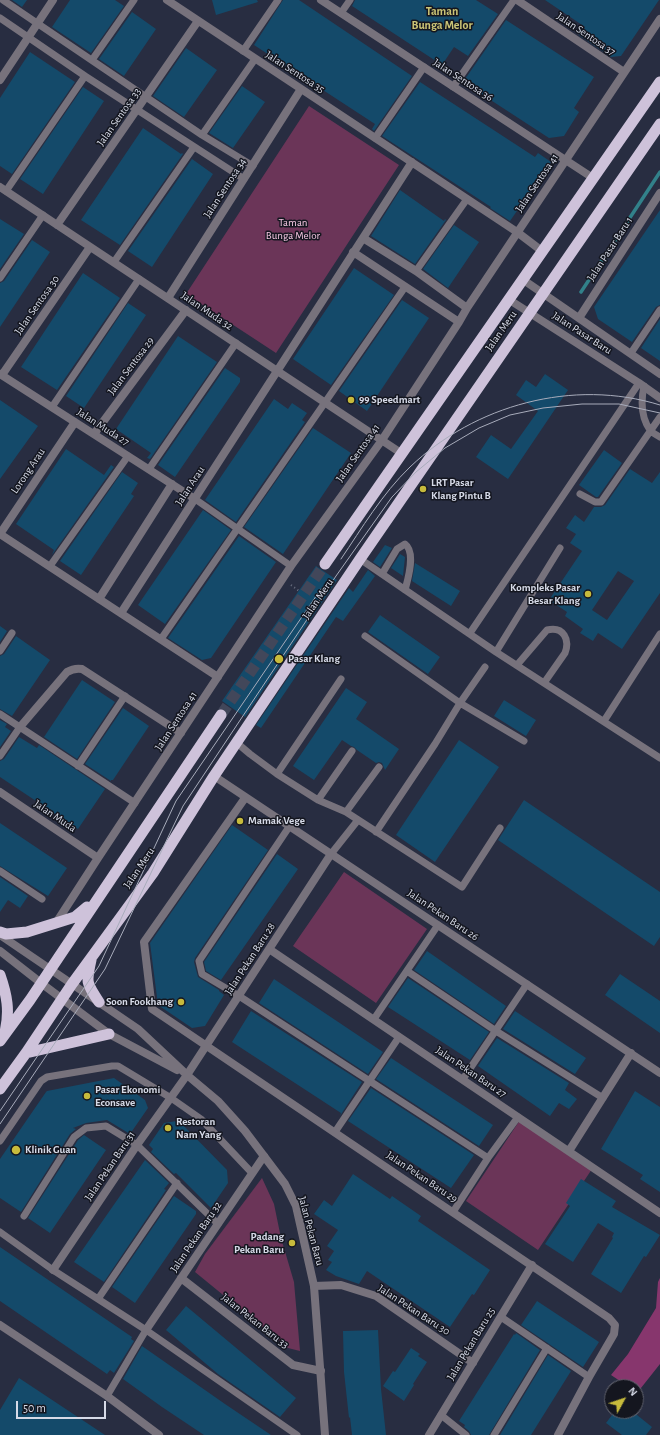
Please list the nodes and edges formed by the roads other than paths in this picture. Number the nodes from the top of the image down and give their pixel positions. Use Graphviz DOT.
graph roads {
  1 [pos="2,0"];
  2 [pos="53,0"];
  3 [pos="134,0"];
  4 [pos="166,0"];
  5 [pos="278,0"];
  6 [pos="321,0"];
  7 [pos="350,0"];
  8 [pos="520,1"];
  9 [pos="177,3"];
  10 [pos="341,13"];
  11 [pos="0,18"];
  12 [pos="660,18"];
  13 [pos="198,21"];
  14 [pos="38,23"];
  15 [pos="28,38"];
  16 [pos="243,51"];
  17 [pos="255,59"];
  18 [pos="92,60"];
  19 [pos="424,67"];
  20 [pos="624,72"];
  21 [pos="85,76"];
  22 [pos="0,80"];
  23 [pos="660,82"];
  24 [pos="453,86"];
  25 [pos="301,89"];
  26 [pos="146,97"];
  27 [pos="137,110"];
  28 [pos="660,124"];
  29 [pos="202,135"];
  30 [pos="655,136"];
  31 [pos="375,138"];
  32 [pos="194,147"];
  33 [pos="566,160"];
  34 [pos="412,162"];
  35 [pos="252,166"];
  36 [pos="593,178"];
  37 [pos="244,179"];
  38 [pos="3,189"];
  39 [pos="660,193"];
  40 [pos="467,199"];
  41 [pos="43,216"];
  42 [pos="57,225"];
  43 [pos="517,232"];
  44 [pos="363,238"];
  45 [pos="90,247"];
  46 [pos="542,251"];
  47 [pos="353,252"];
  48 [pos="114,262"];
  49 [pos="416,271"];
  50 [pos="0,278"];
  51 [pos="139,279"];
  52 [pos="522,279"];
  53 [pos="406,286"];
  54 [pos="543,294"];
  55 [pos="168,298"];
  56 [pos="508,299"];
  57 [pos="467,308"];
  58 [pos="186,310"];
  59 [pos="660,310"];
  60 [pos="530,313"];
  61 [pos="579,318"];
  62 [pos="459,322"];
  63 [pos="236,343"];
  64 [pos="631,353"];
  65 [pos="277,371"];
  66 [pos="1,374"];
  67 [pos="660,374"];
  68 [pos="642,385"];
  69 [pos="660,398"];
  70 [pos="324,403"];
  71 [pos="52,407"];
  72 [pos="660,417"];
  73 [pos="75,422"];
  74 [pos="650,431"];
  75 [pos="94,434"];
  76 [pos="660,437"];
  77 [pos="382,440"];
  78 [pos="401,453"];
  79 [pos="128,456"];
  80 [pos="149,469"];
  81 [pos="172,484"];
  82 [pos="580,494"];
  83 [pos="195,499"];
  84 [pos="238,529"];
  85 [pos="0,534"];
  86 [pos="560,548"];
  87 [pos="360,559"];
  88 [pos="325,564"];
  89 [pos="50,566"];
  90 [pos="291,566"];
  91 [pos="382,574"];
  92 [pos="405,590"];
  93 [pos="99,599"];
  94 [pos="121,614"];
  95 [pos="12,633"];
  96 [pos="470,634"];
  97 [pos="660,634"];
  98 [pos="365,636"];
  99 [pos="161,639"];
  100 [pos="0,651"];
  101 [pos="496,652"];
  102 [pos="517,665"];
  103 [pos="485,667"];
  104 [pos="218,677"];
  105 [pos="341,679"];
  106 [pos="544,683"];
  107 [pos="125,696"];
  108 [pos="460,703"];
  109 [pos="0,714"];
  110 [pos="221,715"];
  111 [pos="604,721"];
  112 [pos="20,727"];
  113 [pos="181,733"];
  114 [pos="524,741"];
  115 [pos="236,742"];
  116 [pos="352,751"];
  117 [pos="0,756"];
  118 [pos="660,758"];
  119 [pos="78,766"];
  120 [pos="379,767"];
  121 [pos="277,774"];
  122 [pos="214,776"];
  123 [pos="0,792"];
  124 [pos="245,798"];
  125 [pos="318,800"];
  126 [pos="135,802"];
  127 [pos="346,812"];
  128 [pos="358,820"];
  129 [pos="289,827"];
  130 [pos="500,828"];
  131 [pos="376,832"];
  132 [pos="331,854"];
  133 [pos="98,858"];
  134 [pos="0,871"];
  135 [pos="42,899"];
  136 [pos="96,901"];
  137 [pos="56,923"];
  138 [pos="438,925"];
  139 [pos="0,932"];
  140 [pos="0,936"];
  141 [pos="269,949"];
  142 [pos="0,951"];
  143 [pos="92,956"];
  144 [pos="50,969"];
  145 [pos="407,971"];
  146 [pos="0,975"];
  147 [pos="41,983"];
  148 [pos="72,984"];
  149 [pos="526,984"];
  150 [pos="239,996"];
  151 [pos="62,998"];
  152 [pos="99,1002"];
  153 [pos="374,1019"];
  154 [pos="496,1030"];
  155 [pos="109,1034"];
  156 [pos="399,1037"];
  157 [pos="0,1041"];
  158 [pos="206,1045"];
  159 [pos="26,1053"];
  160 [pos="631,1053"];
  161 [pos="660,1073"];
  162 [pos="187,1075"];
  163 [pos="463,1080"];
  164 [pos="369,1081"];
  165 [pos="0,1089"];
  166 [pos="171,1098"];
  167 [pos="602,1098"];
  168 [pos="518,1117"];
  169 [pos="335,1132"];
  170 [pos="0,1141"];
  171 [pos="138,1145"];
  172 [pos="569,1152"];
  173 [pos="264,1156"];
  174 [pos="488,1158"];
  175 [pos="252,1174"];
  176 [pos="177,1183"];
  177 [pos="453,1212"];
  178 [pos="660,1213"];
  179 [pos="24,1216"];
  180 [pos="218,1224"];
  181 [pos="0,1232"];
  182 [pos="532,1265"];
  183 [pos="53,1270"];
  184 [pos="181,1278"];
  185 [pos="314,1286"];
  186 [pos="98,1299"];
  187 [pos="501,1317"];
  188 [pos="0,1325"];
  189 [pos="146,1330"];
  190 [pos="547,1348"];
  191 [pos="473,1363"];
  192 [pos="320,1371"];
  193 [pos="589,1376"];
  194 [pos="107,1396"];
  195 [pos="441,1416"];
  196 [pos="326,1434"];
  197 [pos="159,1435"];
  198 [pos="297,1435"];
  199 [pos="429,1435"];
  200 [pos="466,1435"];
  201 [pos="494,1435"];
  202 [pos="558,1435"];
  1 -- 14 [label="lane"];
  2 -- 14 [label="street"];
  3 -- 18 [label="lane"];
  4 -- 9 [label="street, Jalan Sentosa 35"];
  5 -- 16 [label="lane"];
  6 -- 10 [label="street, Jalan Sentosa 36"];
  7 -- 10 [label="lane"];
  8 -- 20 [label="street, Jalan Sentosa 37"];
  8 -- 24 [label="lane"];
  9 -- 13 [label="street, Jalan Sentosa 35"];
  10 -- 19 [label="street, Jalan Sentosa 36"];
  11 -- 15 [label="lane"];
  12 -- 20 [label="street, Jalan Sentosa 41"];
  13 -- 16 [label="street, Jalan Sentosa 35"];
  13 -- 26 [label="street, Jalan Sentosa 33"];
  14 -- 15 [label="street"];
  14 -- 18 [label="lane"];
  15 -- 21 [label="lane"];
  15 -- 22 [label="street"];
  16 -- 17 [label="street, Jalan Sentosa 35"];
  17 -- 25 [label="street, Jalan Sentosa 35"];
  17 -- 29 [label="lane"];
  18 -- 26 [label="lane"];
  19 -- 24 [label="street, Jalan Sentosa 36"];
  19 -- 31 [label="lane"];
  20 -- 33 [label="street, Jalan Sentosa 41"];
  21 -- 27 [label="lane"];
  21 -- 38 [label="lane"];
  23 -- 36 [label="highway, Jalan Meru"];
  24 -- 33 [label="street, Jalan Sentosa 36"];
  25 -- 31 [label="street, Jalan Sentosa 35"];
  25 -- 35 [label="street, Jalan Sentosa 34"];
  26 -- 27 [label="street, Jalan Sentosa 33"];
  26 -- 29 [label="lane"];
  27 -- 32 [label="lane"];
  27 -- 42 [label="street, Jalan Sentosa 33"];
  28 -- 30 [label="highway, Jalan Meru"];
  29 -- 35 [label="lane"];
  30 -- 54 [label="highway, Jalan Meru"];
  31 -- 34 [label="street, Jalan Sentosa 35"];
  32 -- 37 [label="lane"];
  32 -- 48 [label="lane"];
  33 -- 36 [label="street, Jalan Sentosa 36"];
  33 -- 43 [label="street, Jalan Sentosa 41"];
  34 -- 40 [label="street, Jalan Sentosa 35"];
  34 -- 44 [label="street"];
  35 -- 37 [label="street, Jalan Sentosa 34"];
  36 -- 46 [label="highway, Jalan Meru"];
  37 -- 55 [label="street, Jalan Sentosa 34"];
  38 -- 41 [label="street, Jalan Muda 32"];
  39 -- 61 [label="street, Jalan Pasar Baru 1"];
  40 -- 43 [label="street, Jalan Sentosa 35"];
  40 -- 49 [label="lane"];
  41 -- 42 [label="street, Jalan Muda 32"];
  41 -- 50 [label="lane"];
  42 -- 45 [label="street, Jalan Muda 32"];
  43 -- 46 [label="street, Jalan Sentosa 35"];
  43 -- 57 [label="street, Jalan Sentosa 41"];
  44 -- 47 [label="street"];
  44 -- 49 [label="street"];
  45 -- 48 [label="street, Jalan Muda 32"];
  45 -- 66 [label="street, Jalan Sentosa 30"];
  46 -- 52 [label="highway, Jalan Meru"];
  47 -- 53 [label="street"];
  47 -- 65 [label="street"];
  48 -- 51 [label="street, Jalan Muda 32"];
  49 -- 57 [label="street"];
  51 -- 55 [label="street, Jalan Muda 32"];
  51 -- 71 [label="lane"];
  52 -- 54 [label="street, Jalan Pasar Baru"];
  52 -- 56 [label="highway, Jalan Meru"];
  53 -- 62 [label="street"];
  53 -- 70 [label="lane"];
  54 -- 60 [label="highway, Jalan Meru"];
  54 -- 61 [label="street, Jalan Pasar Baru"];
  55 -- 58 [label="street, Jalan Muda 32"];
  56 -- 60 [label="street, Jalan Pasar Baru"];
  56 -- 78 [label="highway, Jalan Meru"];
  57 -- 62 [label="street, Jalan Sentosa 41"];
  58 -- 63 [label="street, Jalan Muda 32"];
  58 -- 75 [label="street, Jalan Sentosa 29"];
  59 -- 64 [label="lane"];
  60 -- 68 [label="street, Jalan Pasar Baru"];
  60 -- 87 [label="highway, Jalan Meru"];
  61 -- 64 [label="street, Jalan Pasar Baru"];
  62 -- 77 [label="street, Jalan Sentosa 41"];
  63 -- 65 [label="street, Jalan Muda 32"];
  63 -- 80 [label="lane"];
  64 -- 67 [label="street, Jalan Pasar Baru"];
  65 -- 70 [label="street, Jalan Muda 32"];
  65 -- 83 [label="street, Jalan Arau"];
  66 -- 71 [label="street, Jalan Muda 27"];
  68 -- 69 [label="street, Jalan Pasar Baru"];
  68 -- 74 [label="lane"];
  68 -- 96 [label="lane"];
  70 -- 77 [label="street, Jalan Muda 32"];
  70 -- 84 [label="lane"];
  71 -- 73 [label="street, Jalan Muda 27"];
  72 -- 74 [label="lane"];
  73 -- 75 [label="street, Jalan Muda 27"];
  73 -- 85 [label="street, Lorong Arau"];
  74 -- 76 [label="lane"];
  74 -- 82 [label="lane"];
  75 -- 79 [label="street, Jalan Muda 27"];
  77 -- 78 [label="street, Jalan Muda 32"];
  77 -- 90 [label="street, Jalan Sentosa 41"];
  78 -- 88 [label="highway, Jalan Meru"];
  79 -- 80 [label="street, Jalan Muda 27"];
  79 -- 89 [label="lane"];
  80 -- 81 [label="street, Jalan Muda 27"];
  81 -- 83 [label="street, Jalan Muda 27"];
  81 -- 93 [label="street, Jalan Arau"];
  83 -- 84 [label="lane"];
  83 -- 94 [label="street, Jalan Arau"];
  84 -- 90 [label="lane"];
  84 -- 99 [label="lane"];
  85 -- 89 [label="street"];
  86 -- 101 [label="lane"];
  87 -- 91 [label="lane"];
  87 -- 115 [label="highway, Jalan Meru"];
  89 -- 93 [label="street"];
  90 -- 104 [label="street, Jalan Sentosa 41"];
  91 -- 92 [label="lane"];
  91 -- 92 [label="lane"];
  92 -- 96 [label="lane"];
  93 -- 94 [label="street"];
  94 -- 99 [label="street"];
  95 -- 100 [label="lane"];
  96 -- 101 [label="lane"];
  97 -- 111 [label="lane"];
  98 -- 108 [label="lane"];
  99 -- 104 [label="street"];
  101 -- 102 [label="lane"];
  102 -- 106 [label="lane"];
  102 -- 106 [label="lane"];
  103 -- 108 [label="lane"];
  104 -- 113 [label="street, Jalan Sentosa 41"];
  105 -- 121 [label="lane"];
  106 -- 111 [label="lane"];
  107 -- 112 [label="street"];
  107 -- 113 [label="street"];
  107 -- 119 [label="lane"];
  108 -- 114 [label="lane"];
  108 -- 131 [label="lane"];
  109 -- 112 [label="lane"];
  110 -- 136 [label="highway, Jalan Meru"];
  111 -- 118 [label="lane"];
  112 -- 117 [label="lane"];
  112 -- 119 [label="lane"];
  113 -- 126 [label="street, Jalan Sentosa 41"];
  115 -- 121 [label="lane"];
  115 -- 122 [label="highway, Jalan Meru"];
  116 -- 125 [label="lane"];
  119 -- 126 [label="lane"];
  120 -- 127 [label="lane"];
  121 -- 125 [label="lane"];
  122 -- 124 [label="street, Jalan Pekan Baru 26"];
  122 -- 143 [label="highway, Jalan Meru"];
  123 -- 133 [label="street, Jalan Muda"];
  124 -- 129 [label="street, Jalan Pekan Baru 26"];
  124 -- 158 [label="street, Jalan Pekan Baru 29"];
  125 -- 127 [label="lane"];
  126 -- 133 [label="street, Jalan Sentosa 41"];
  127 -- 128 [label="lane"];
  128 -- 131 [label="lane"];
  128 -- 132 [label="lane"];
  129 -- 132 [label="street, Jalan Pekan Baru 26"];
  129 -- 150 [label="lane"];
  130 -- 131 [label="lane"];
  132 -- 138 [label="street, Jalan Pekan Baru 26"];
  132 -- 141 [label="street, Jalan Pekan Baru 28"];
  133 -- 137 [label="street, Jalan Sentosa 41"];
  134 -- 135 [label="lane"];
  136 -- 137 [label="highway"];
  136 -- 144 [label="highway, Jalan Meru"];
  137 -- 139 [label="highway"];
  138 -- 145 [label="lane"];
  138 -- 149 [label="street, Jalan Pekan Baru 26"];
  140 -- 144 [label="street, Jalan Pekan Baru"];
  141 -- 150 [label="street, Jalan Pekan Baru 28"];
  141 -- 153 [label="street, Jalan Pekan Baru 27"];
  142 -- 147 [label="street, Jalan Pekan Baru"];
  143 -- 148 [label="highway, Jalan Meru"];
  143 -- 152 [label="highway"];
  144 -- 147 [label="highway, Jalan Meru"];
  144 -- 148 [label="street, Jalan Pekan Baru"];
  145 -- 153 [label="lane"];
  145 -- 154 [label="lane"];
  146 -- 157 [label="highway"];
  147 -- 151 [label="street, Jalan Pekan Baru"];
  147 -- 157 [label="highway, Jalan Meru"];
  148 -- 151 [label="highway, Jalan Meru"];
  148 -- 152 [label="street, Jalan Pekan Baru"];
  149 -- 154 [label="lane"];
  149 -- 160 [label="street, Jalan Pekan Baru 26"];
  150 -- 158 [label="street, Jalan Pekan Baru 28"];
  150 -- 164 [label="lane"];
  151 -- 155 [label="street, Jalan Pekan Baru"];
  151 -- 159 [label="highway, Jalan Meru"];
  152 -- 162 [label="street, Jalan Pekan Baru"];
  153 -- 156 [label="street, Jalan Pekan Baru 27"];
  154 -- 163 [label="lane"];
  154 -- 167 [label="lane"];
  155 -- 159 [label="highway"];
  155 -- 162 [label="street, Jalan Pekan Baru"];
  156 -- 163 [label="street, Jalan Pekan Baru 27"];
  156 -- 164 [label="lane"];
  158 -- 162 [label="street, Jalan Pekan Baru 28"];
  158 -- 169 [label="street, Jalan Pekan Baru 29"];
  159 -- 165 [label="highway, Jalan Meru"];
  160 -- 161 [label="street, Jalan Pekan Baru 26"];
  160 -- 167 [label="street"];
  162 -- 166 [label="street, Jalan Pekan Baru 31"];
  162 -- 173 [label="street, Jalan Pekan Baru"];
  163 -- 168 [label="street, Jalan Pekan Baru 27"];
  164 -- 169 [label="lane"];
  164 -- 174 [label="lane"];
  166 -- 170 [label="lane"];
  166 -- 171 [label="street, Jalan Pekan Baru 31"];
  166 -- 175 [label="lane"];
  167 -- 172 [label="street"];
  168 -- 172 [label="street, Jalan Pekan Baru 27"];
  168 -- 174 [label="lane"];
  169 -- 177 [label="street, Jalan Pekan Baru 29"];
  171 -- 176 [label="lane"];
  171 -- 179 [label="lane"];
  171 -- 183 [label="street, Jalan Pekan Baru 31"];
  172 -- 178 [label="street, Jalan Pekan Baru 27"];
  173 -- 175 [label="street, Jalan Pekan Baru 32"];
  173 -- 185 [label="street, Jalan Pekan Baru"];
  174 -- 177 [label="lane"];
  175 -- 180 [label="street, Jalan Pekan Baru 32"];
  176 -- 180 [label="lane"];
  176 -- 186 [label="lane"];
  177 -- 182 [label="street, Jalan Pekan Baru 29"];
  180 -- 184 [label="street, Jalan Pekan Baru 32"];
  181 -- 183 [label="lane"];
  182 -- 187 [label="street, Jalan Pekan Baru 25"];
  182 -- 193 [label="street, Jalan Pekan Baru 29"];
  183 -- 186 [label="lane"];
  184 -- 189 [label="street, Jalan Pekan Baru 32"];
  184 -- 192 [label="street, Jalan Pekan Baru 33"];
  185 -- 191 [label="street, Jalan Pekan Baru 30"];
  185 -- 192 [label="street, Jalan Pekan Baru"];
  186 -- 189 [label="lane"];
  187 -- 190 [label="lane"];
  187 -- 191 [label="street, Jalan Pekan Baru 25"];
  188 -- 194 [label="street"];
  189 -- 194 [label="lane"];
  189 -- 198 [label="lane"];
  190 -- 193 [label="lane"];
  190 -- 201 [label="lane"];
  191 -- 195 [label="street, Jalan Pekan Baru 25"];
  192 -- 196 [label="street, Jalan Pekan Baru"];
  193 -- 202 [label="street"];
  194 -- 197 [label="street"];
  195 -- 199 [label="street, Jalan Pekan Baru 25"];
  195 -- 200 [label="lane"];
}
